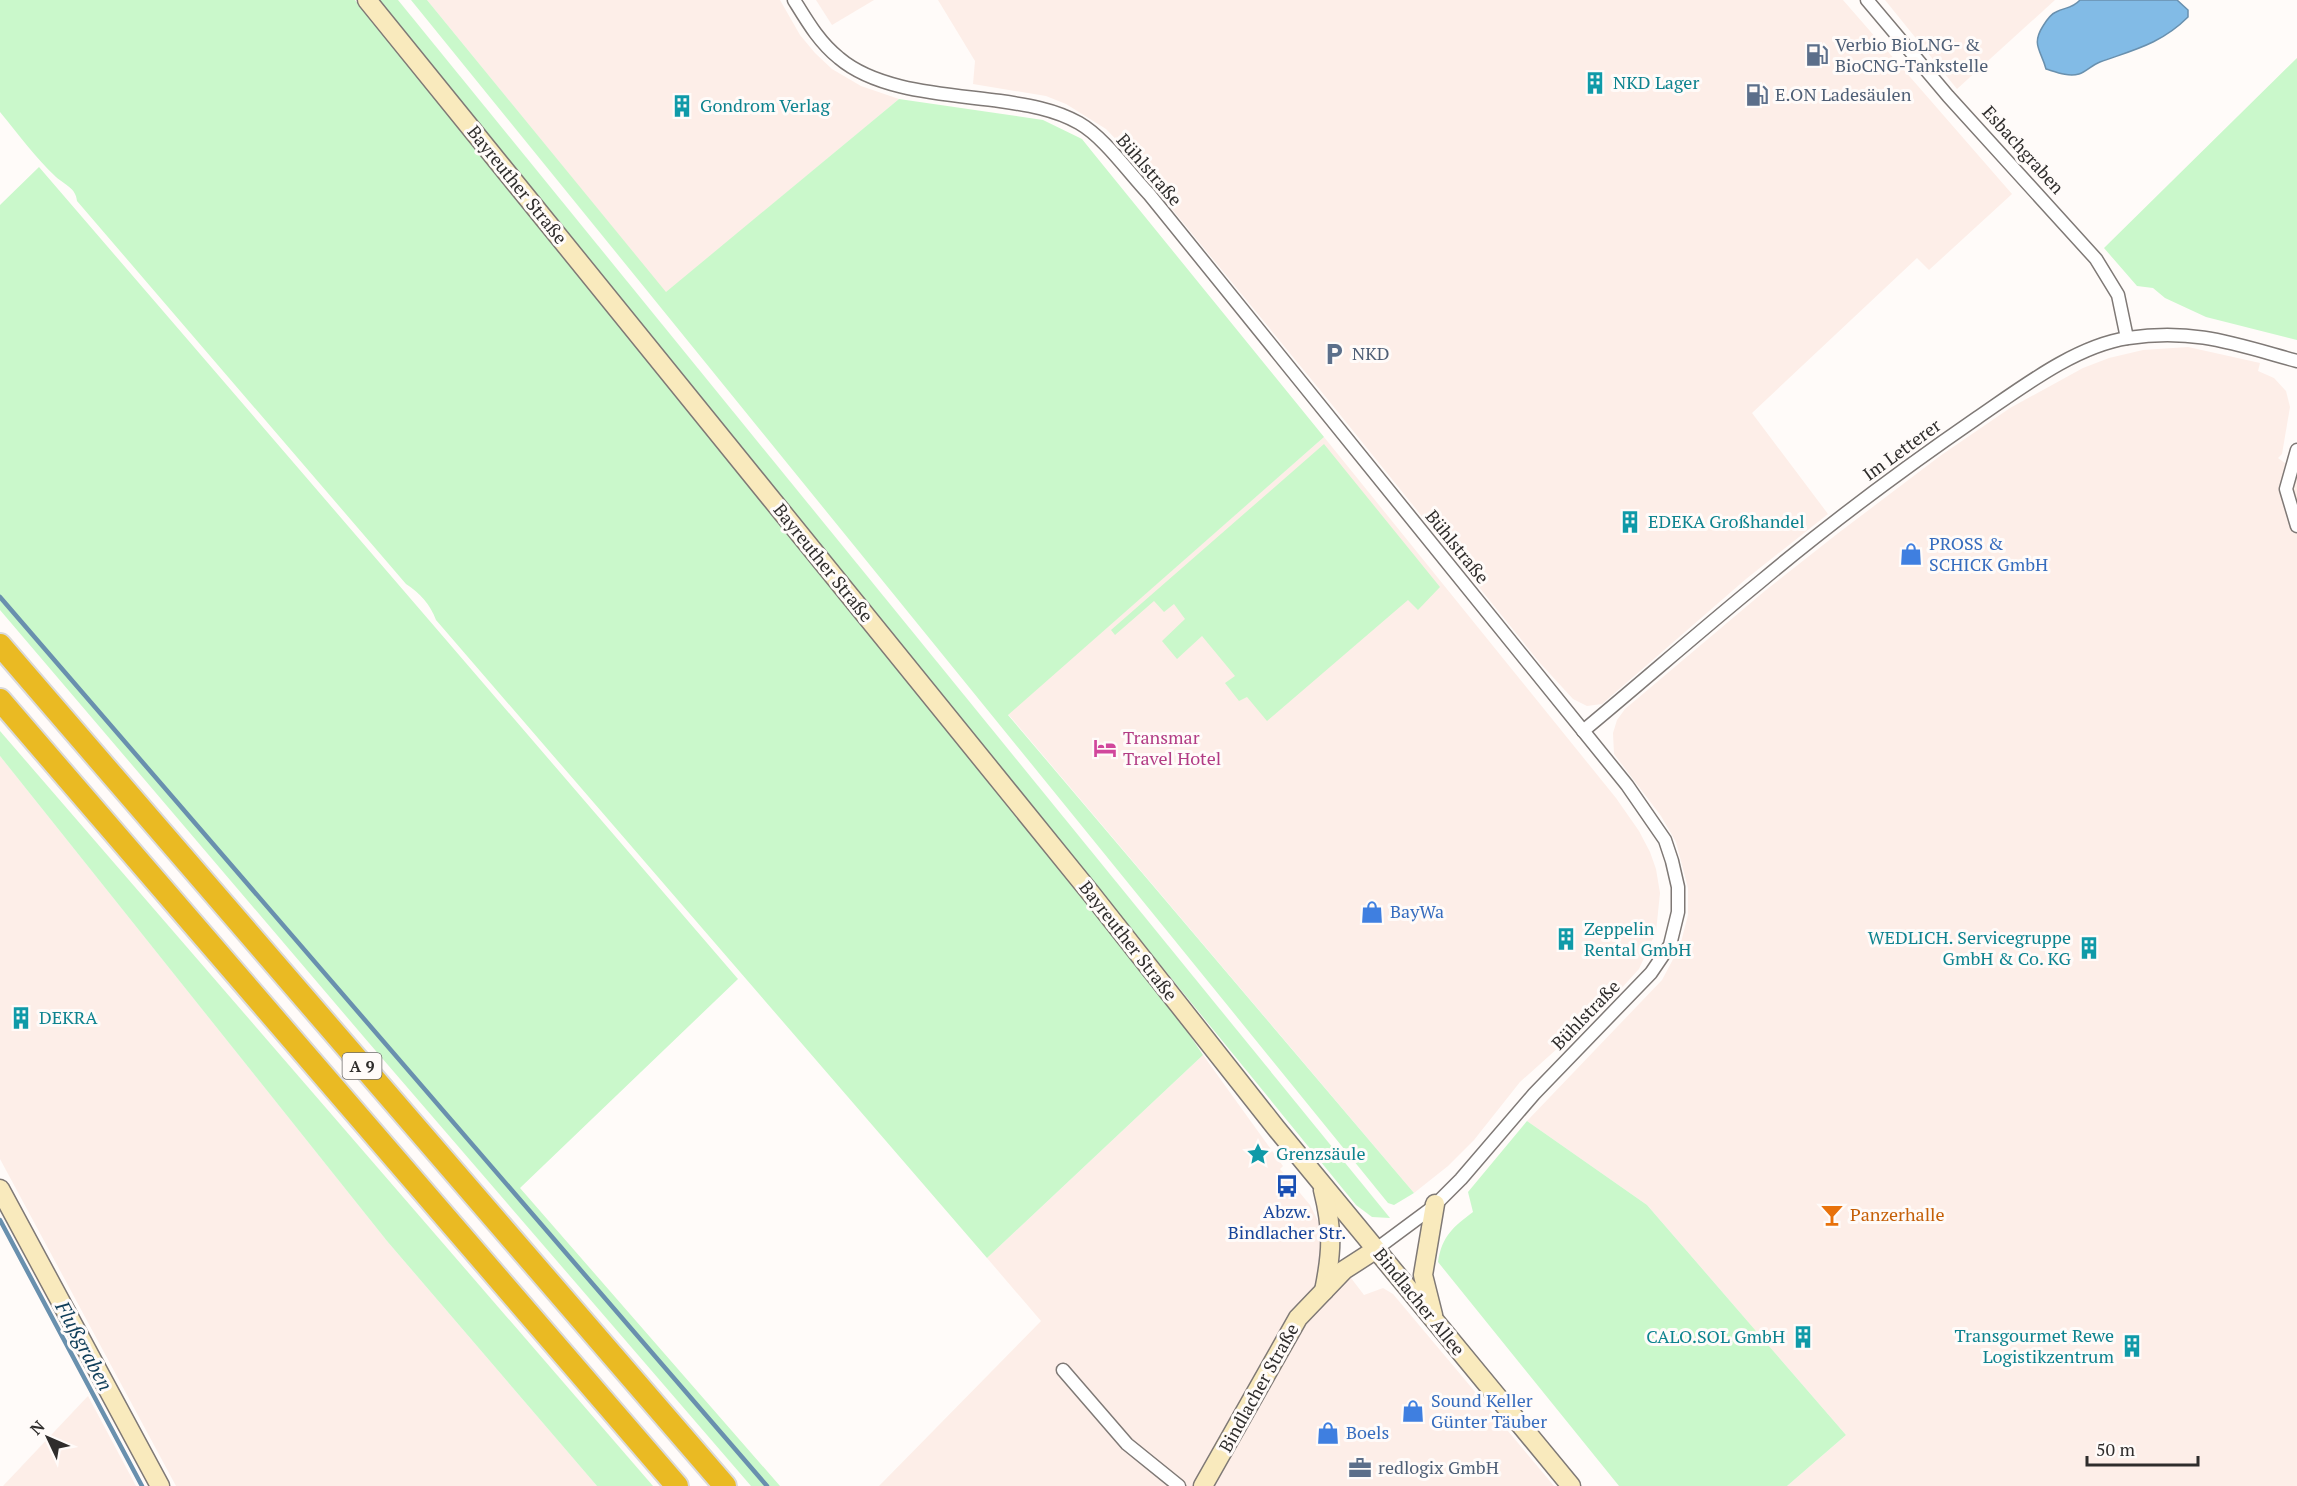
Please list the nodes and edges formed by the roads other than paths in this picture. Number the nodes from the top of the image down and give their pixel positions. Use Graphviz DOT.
graph roads {
  1 [pos="366,0"];
  2 [pos="794,0"];
  3 [pos="1867,0"];
  4 [pos="2127,338"];
  5 [pos="2297,361"];
  6 [pos="2297,450"];
  7 [pos="2297,526"];
  8 [pos="0,645"];
  9 [pos="0,700"];
  10 [pos="1583,731"];
  11 [pos="1276,1128"];
  12 [pos="1322,1185"];
  13 [pos="0,1189"];
  14 [pos="1436,1204"];
  15 [pos="1375,1250"];
  16 [pos="1323,1291"];
  17 [pos="1435,1323"];
  18 [pos="1063,1370"];
  19 [pos="1566,1481"];
  20 [pos="160,1486"];
  21 [pos="677,1486"];
  22 [pos="725,1486"];
  23 [pos="1179,1486"];
  24 [pos="1203,1486"];
  1 -- 11 [label="main road, Bayreuther Straße"];
  2 -- 10 [label="street, Bühlstraße"];
  3 -- 4 [label="street, Esbachgraben"];
  4 -- 5 [label="street, Im Letterer"];
  4 -- 10 [label="street, Im Letterer"];
  6 -- 7 [label="street"];
  8 -- 22 [label="highway, A 9"];
  9 -- 21 [label="highway, A 9"];
  10 -- 14 [label="street, Bühlstraße"];
  11 -- 12 [label="main road, Bindlacher Allee"];
  12 -- 15 [label="main road, Bindlacher Allee"];
  12 -- 16 [label="main road"];
  13 -- 20 [label="main road"];
  14 -- 15 [label="street, Bühlstraße"];
  14 -- 17 [label="main road"];
  15 -- 16 [label="main road, Bindlacher Straße"];
  15 -- 17 [label="main road, Bindlacher Allee"];
  16 -- 24 [label="main road, Bindlacher Straße"];
  17 -- 19 [label="main road, Bindlacher Allee"];
  18 -- 23 [label="street"];
}
